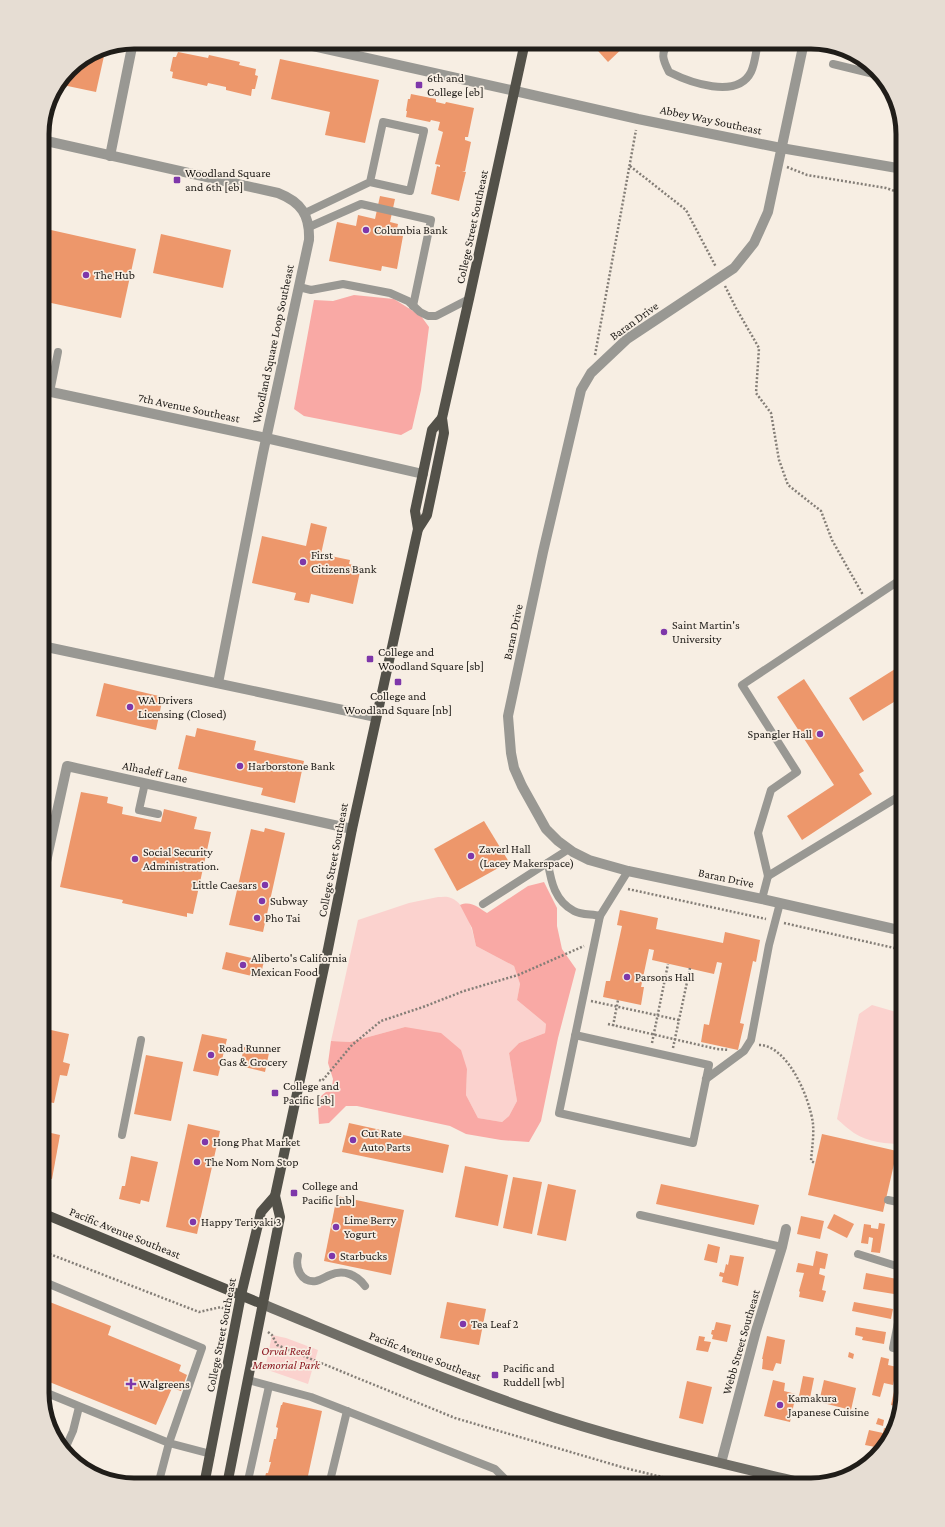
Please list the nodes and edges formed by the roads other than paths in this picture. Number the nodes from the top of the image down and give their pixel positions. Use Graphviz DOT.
graph roads {
  1 [pos="132,49"];
  2 [pos="326,49"];
  3 [pos="524,49"];
  4 [pos="665,49"];
  5 [pos="756,49"];
  6 [pos="802,49"];
  7 [pos="833,64"];
  8 [pos="870,73"];
  9 [pos="515,91"];
  10 [pos="49,142"];
  11 [pos="781,148"];
  12 [pos="110,156"];
  13 [pos="896,168"];
  14 [pos="370,182"];
  15 [pos="305,213"];
  16 [pos="309,227"];
  17 [pos="299,287"];
  18 [pos="469,299"];
  19 [pos="413,306"];
  20 [pos="58,352"];
  21 [pos="49,381"];
  22 [pos="49,392"];
  23 [pos="442,418"];
  24 [pos="266,438"];
  25 [pos="423,474"];
  26 [pos="418,529"];
  27 [pos="896,583"];
  28 [pos="49,647"];
  29 [pos="218,682"];
  30 [pos="376,717"];
  31 [pos="145,783"];
  32 [pos="896,798"];
  33 [pos="158,814"];
  34 [pos="352,829"];
  35 [pos="569,849"];
  36 [pos="49,850"];
  37 [pos="548,863"];
  38 [pos="628,870"];
  39 [pos="768,876"];
  40 [pos="762,899"];
  41 [pos="780,903"];
  42 [pos="483,904"];
  43 [pos="600,916"];
  44 [pos="896,929"];
  45 [pos="575,1035"];
  46 [pos="141,1040"];
  47 [pos="706,1079"];
  48 [pos="122,1135"];
  49 [pos="275,1196"];
  50 [pos="888,1200"];
  51 [pos="896,1202"];
  52 [pos="640,1215"];
  53 [pos="49,1216"];
  54 [pos="786,1229"];
  55 [pos="782,1247"];
  56 [pos="858,1254"];
  57 [pos="298,1256"];
  58 [pos="896,1266"];
  59 [pos="49,1284"];
  60 [pos="365,1286"];
  61 [pos="241,1295"];
  62 [pos="262,1304"];
  63 [pos="896,1333"];
  64 [pos="896,1349"];
  65 [pos="248,1380"];
  66 [pos="269,1386"];
  67 [pos="49,1394"];
  68 [pos="79,1407"];
  69 [pos="347,1411"];
  70 [pos="168,1444"];
  71 [pos="67,1445"];
  72 [pos="211,1454"];
  73 [pos="721,1463"];
  74 [pos="160,1478"];
  75 [pos="206,1478"];
  76 [pos="228,1478"];
  77 [pos="249,1478"];
  78 [pos="331,1478"];
  79 [pos="504,1478"];
  80 [pos="782,1478"];
  1 -- 12 [label="street"];
  2 -- 9 [label="street, Abbey Way Southeast"];
  3 -- 9 [label="main road, College Street Southeast"];
  4 -- 5 [label="lane"];
  6 -- 11 [label="street, Baran Drive"];
  7 -- 8 [label="lane"];
  9 -- 11 [label="street, Abbey Way Southeast"];
  9 -- 18 [label="main road, College Street Southeast"];
  10 -- 12 [label="street, Woodland Square Loop Southeast"];
  11 -- 13 [label="street, Abbey Way Southeast"];
  11 -- 35 [label="street, Baran Drive"];
  12 -- 15 [label="street, Woodland Square Loop Southeast"];
  14 -- 14 [label="lane"];
  14 -- 15 [label="lane"];
  15 -- 16 [label="street, Woodland Square Loop Southeast"];
  16 -- 17 [label="street, Woodland Square Loop Southeast"];
  16 -- 19 [label="lane"];
  17 -- 19 [label="lane"];
  17 -- 24 [label="street, Woodland Square Loop Southeast"];
  18 -- 19 [label="lane"];
  18 -- 23 [label="main road, College Street Southeast"];
  20 -- 21 [label="lane"];
  22 -- 24 [label="street, 7th Avenue Southeast"];
  23 -- 25 [label="main road, College Street Southeast"];
  23 -- 26 [label="main road, College Street Southeast"];
  24 -- 25 [label="street, 7th Avenue Southeast"];
  24 -- 29 [label="street, Woodland Square Loop Southeast"];
  25 -- 26 [label="main road, College Street Southeast"];
  26 -- 30 [label="main road, College Street Southeast"];
  27 -- 39 [label="lane"];
  28 -- 29 [label="street"];
  29 -- 30 [label="street"];
  30 -- 34 [label="main road, College Street Southeast"];
  31 -- 33 [label="lane"];
  31 -- 34 [label="street, Alhadeff Lane"];
  31 -- 36 [label="street, Alhadeff Lane"];
  32 -- 39 [label="lane"];
  34 -- 49 [label="main road, College Street Southeast"];
  35 -- 37 [label="lane"];
  35 -- 38 [label="street, Baran Drive"];
  37 -- 42 [label="lane"];
  37 -- 43 [label="lane"];
  38 -- 40 [label="street, Baran Drive"];
  38 -- 43 [label="lane"];
  39 -- 40 [label="lane"];
  40 -- 41 [label="street, Baran Drive"];
  41 -- 44 [label="street, Baran Drive"];
  41 -- 47 [label="lane"];
  43 -- 45 [label="lane"];
  45 -- 47 [label="lane"];
  45 -- 47 [label="lane"];
  46 -- 48 [label="lane"];
  49 -- 61 [label="main road, College Street Southeast"];
  49 -- 62 [label="main road, College Street Southeast"];
  50 -- 51 [label="lane"];
  52 -- 55 [label="lane"];
  53 -- 61 [label="main road, Pacific Avenue Southeast"];
  54 -- 55 [label="street, Webb Street Southeast"];
  55 -- 73 [label="street, Webb Street Southeast"];
  56 -- 58 [label="lane"];
  57 -- 60 [label="lane"];
  59 -- 70 [label="lane"];
  61 -- 62 [label="main road, Pacific Avenue Southeast"];
  61 -- 72 [label="main road, College Street Southeast"];
  62 -- 65 [label="main road, College Street Southeast"];
  62 -- 73 [label="main road, Pacific Avenue Southeast"];
  63 -- 64 [label="lane"];
  65 -- 66 [label="lane"];
  65 -- 76 [label="main road, College Street Southeast"];
  66 -- 69 [label="lane"];
  66 -- 77 [label="lane"];
  67 -- 68 [label="lane"];
  68 -- 70 [label="lane"];
  68 -- 71 [label="lane"];
  69 -- 78 [label="lane"];
  69 -- 79 [label="lane"];
  70 -- 72 [label="lane"];
  70 -- 74 [label="lane"];
  72 -- 75 [label="main road, College Street Southeast"];
  73 -- 80 [label="main road, Pacific Avenue Southeast"];
}
